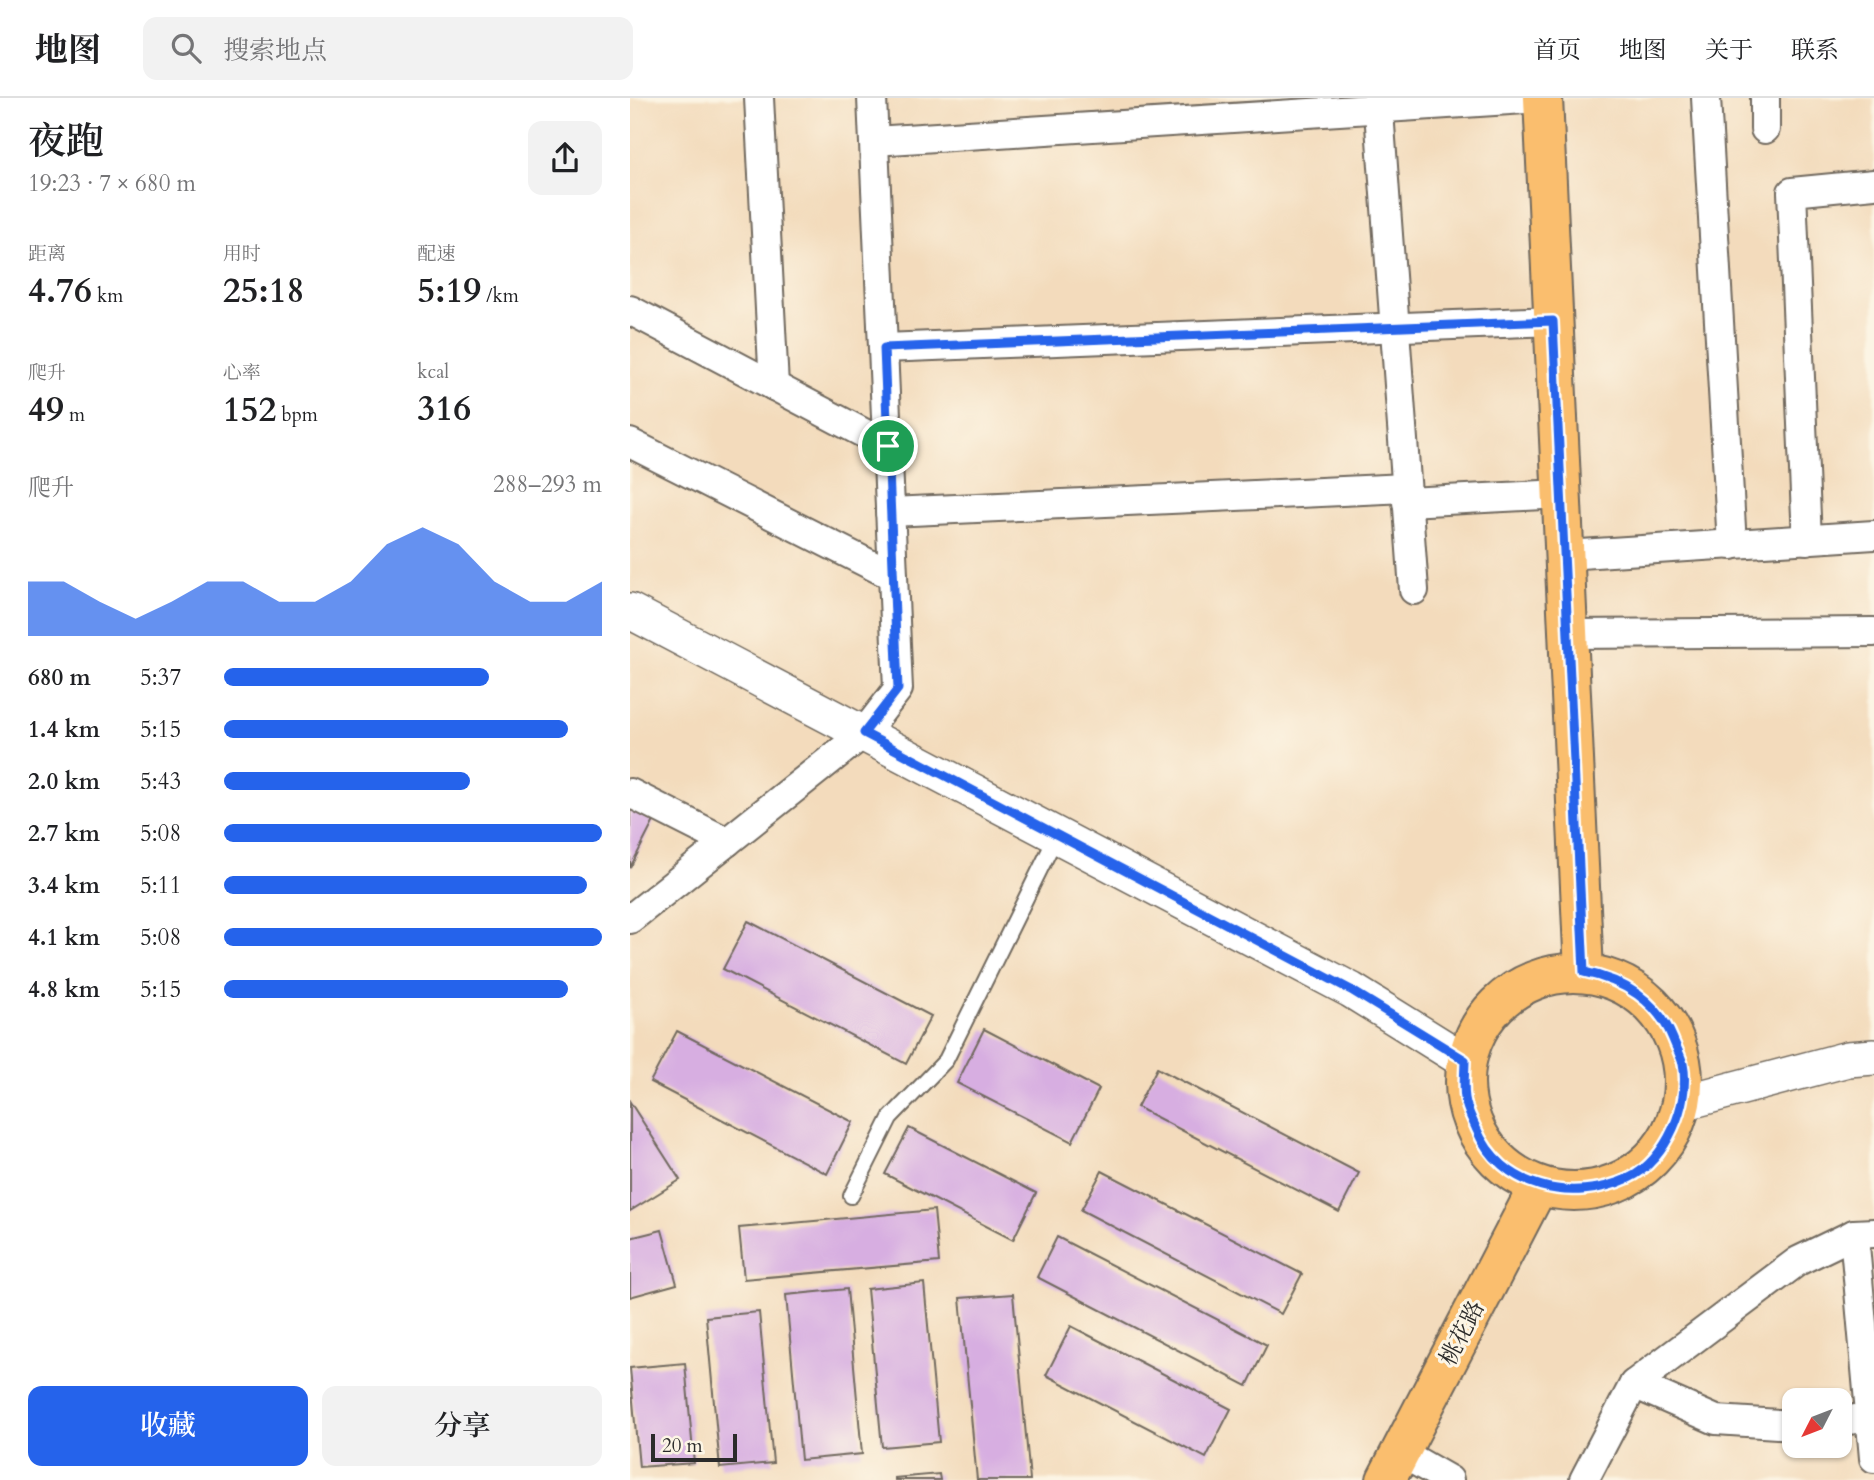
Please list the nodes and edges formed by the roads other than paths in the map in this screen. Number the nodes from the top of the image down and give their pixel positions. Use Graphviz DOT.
graph roads {
  1 [pos="759,98"];
  2 [pos="872,98"];
  3 [pos="1543,98"];
  4 [pos="1706,98"];
  5 [pos="1765,98"];
  6 [pos="1378,104"];
  7 [pos="1765,129"];
  8 [pos="874,141"];
  9 [pos="1874,184"];
  10 [pos="630,310"];
  11 [pos="1553,321"];
  12 [pos="1394,328"];
  13 [pos="884,348"];
  14 [pos="774,386"];
  15 [pos="630,443"];
  16 [pos="888,446"];
  17 [pos="1562,494"];
  18 [pos="1406,495"];
  19 [pos="890,512"];
  20 [pos="1874,535"];
  21 [pos="1807,540"];
  22 [pos="1732,545"];
  23 [pos="1565,555"];
  24 [pos="893,576"];
  25 [pos="1414,590"];
  26 [pos="630,611"];
  27 [pos="1874,632"];
  28 [pos="1568,634"];
  29 [pos="864,733"];
  30 [pos="630,793"];
  31 [pos="1057,835"];
  32 [pos="727,842"];
  33 [pos="632,915"];
  34 [pos="1584,972"];
  35 [pos="1874,1057"];
  36 [pos="1465,1060"];
  37 [pos="1682,1103"];
  38 [pos="1538,1186"];
  39 [pos="851,1196"];
  40 [pos="1864,1234"];
  41 [pos="1634,1384"];
  42 [pos="1872,1418"];
  43 [pos="1852,1420"];
  44 [pos="1782,1424"];
  45 [pos="1874,1458"];
  46 [pos="1393,1466"];
  47 [pos="1450,1480"];
  48 [pos="1584,1480"];
  1 -- 14 [label="street"];
  2 -- 8 [label="street"];
  3 -- 6 [label="street"];
  3 -- 11 [label="main road"];
  4 -- 22 [label="street"];
  5 -- 7 [label="street"];
  6 -- 8 [label="street"];
  6 -- 12 [label="street"];
  8 -- 13 [label="street"];
  9 -- 21 [label="street"];
  10 -- 14 [label="street"];
  11 -- 12 [label="street"];
  11 -- 17 [label="main road"];
  12 -- 13 [label="street"];
  12 -- 18 [label="street"];
  13 -- 16 [label="street"];
  14 -- 16 [label="street"];
  15 -- 24 [label="street"];
  16 -- 19 [label="street"];
  17 -- 18 [label="street"];
  17 -- 23 [label="main road"];
  18 -- 19 [label="street"];
  18 -- 25 [label="street"];
  19 -- 24 [label="street"];
  20 -- 21 [label="street"];
  21 -- 22 [label="street"];
  22 -- 23 [label="street"];
  23 -- 28 [label="main road"];
  24 -- 29 [label="street"];
  26 -- 29 [label="street"];
  27 -- 28 [label="street"];
  28 -- 34 [label="main road"];
  29 -- 31 [label="street"];
  29 -- 32 [label="street"];
  30 -- 32 [label="street"];
  31 -- 36 [label="street"];
  31 -- 39 [label="lane"];
  32 -- 33 [label="street"];
  34 -- 36 [label="main road"];
  34 -- 37 [label="main road"];
  35 -- 37 [label="street"];
  36 -- 38 [label="main road"];
  37 -- 38 [label="main road"];
  38 -- 46 [label="main road, 桃花路"];
  40 -- 41 [label="street"];
  40 -- 42 [label="street"];
  41 -- 44 [label="street"];
  41 -- 48 [label="street"];
  42 -- 43 [label="street"];
  42 -- 45 [label="street"];
  46 -- 47 [label="street"];
}
